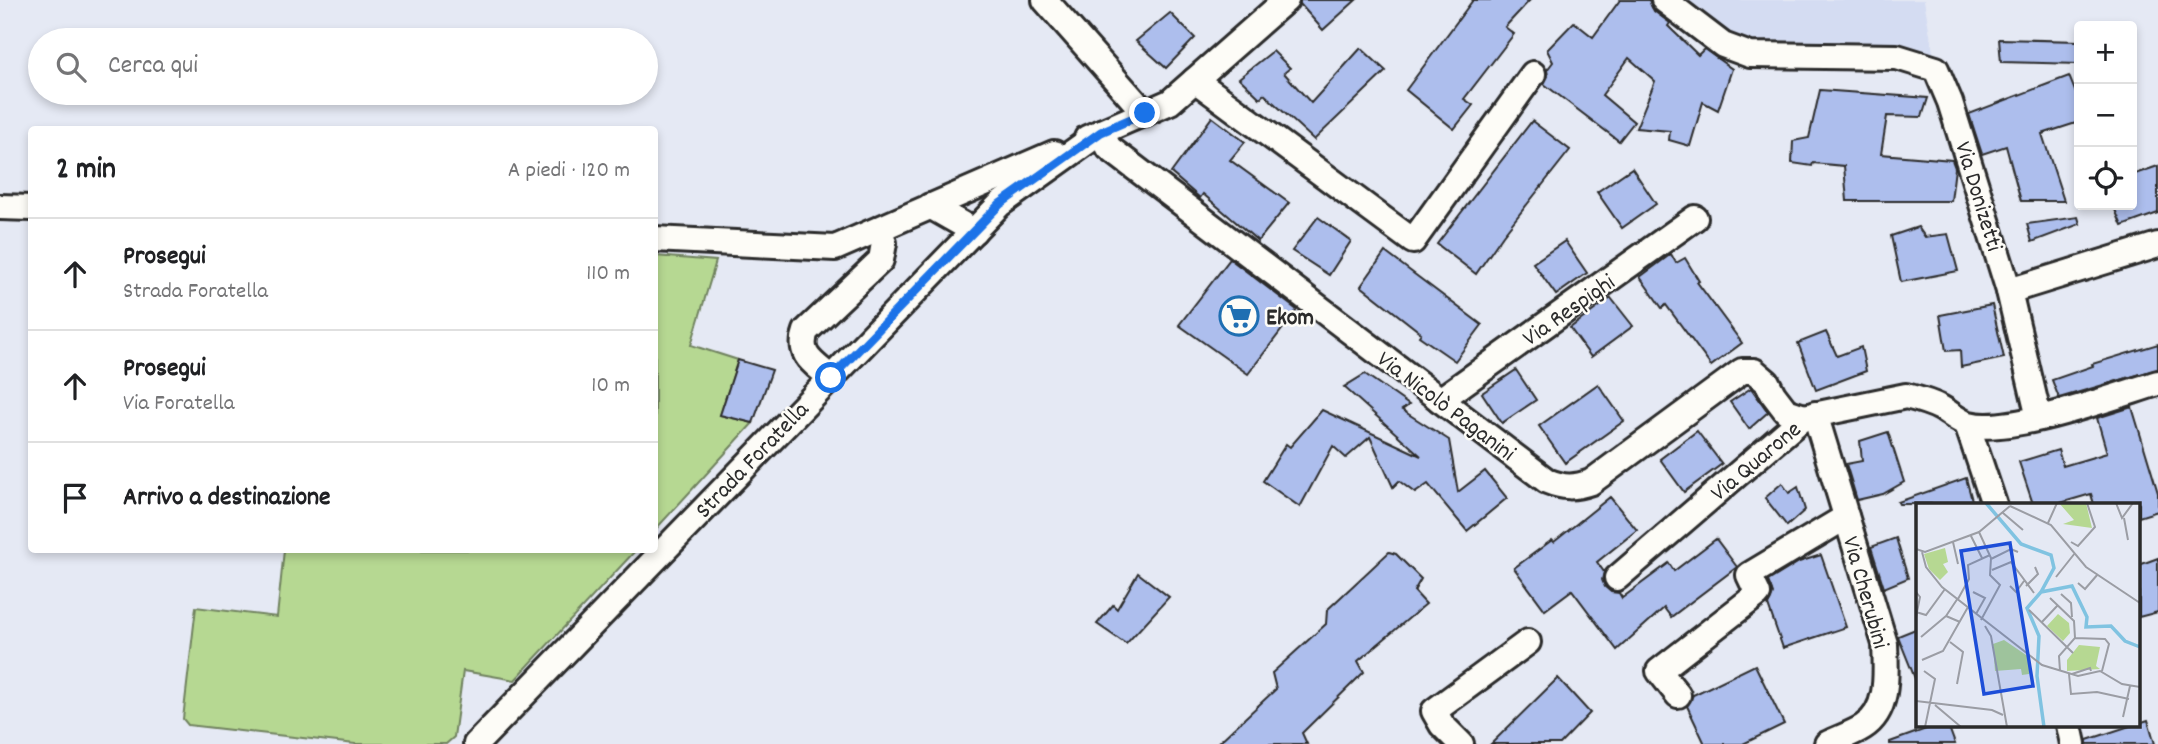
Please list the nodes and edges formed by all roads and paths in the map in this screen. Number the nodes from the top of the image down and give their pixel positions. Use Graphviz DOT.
graph roads {
  1 [pos="1045,0"];
  2 [pos="1286,0"];
  3 [pos="1664,0"];
  4 [pos="1534,74"];
  5 [pos="1195,80"];
  6 [pos="1145,113"];
  7 [pos="1101,132"];
  8 [pos="968,190"];
  9 [pos="1000,204"];
  10 [pos="930,206"];
  11 [pos="0,208"];
  12 [pos="28,208"];
  13 [pos="1695,218"];
  14 [pos="880,229"];
  15 [pos="974,231"];
  16 [pos="658,239"];
  17 [pos="2158,245"];
  18 [pos="2010,291"];
  19 [pos="831,378"];
  20 [pos="2157,387"];
  21 [pos="1440,400"];
  22 [pos="1809,416"];
  23 [pos="2039,418"];
  24 [pos="1967,424"];
  25 [pos="1994,503"];
  26 [pos="1846,517"];
  27 [pos="1617,578"];
  28 [pos="1528,642"];
  29 [pos="1678,695"];
  30 [pos="2069,726"];
  31 [pos="476,744"];
  32 [pos="1461,744"];
  33 [pos="1827,744"];
  34 [pos="2073,744"];
  1 -- 6 [label="street"];
  2 -- 5 [label="street"];
  3 -- 18 [label="street, Via Donizetti"];
  4 -- 5 [label="street"];
  5 -- 6 [label="street"];
  6 -- 7 [label="street"];
  7 -- 8 [label="street"];
  7 -- 9 [label="street, Strada Foratella"];
  7 -- 21 [label="street, Via Nicolò Paganini"];
  8 -- 9 [label="street"];
  8 -- 10 [label="street"];
  9 -- 15 [label="street, Strada Foratella"];
  10 -- 14 [label="street"];
  10 -- 15 [label="street"];
  11 -- 12 [label="street"];
  13 -- 21 [label="street, Via Respighi"];
  14 -- 16 [label="street"];
  14 -- 19 [label="street"];
  15 -- 19 [label="street, Strada Foratella"];
  17 -- 18 [label="street"];
  18 -- 23 [label="street, Via Donizetti"];
  19 -- 31 [label="street, Strada Foratella"];
  20 -- 23 [label="street, Via Quarone"];
  21 -- 22 [label="street, Via Nicolò Paganini"];
  22 -- 24 [label="street, Via Quarone"];
  22 -- 26 [label="street, Via Cherubini"];
  22 -- 27 [label="street, Via Quarone"];
  23 -- 24 [label="street, Via Quarone"];
  24 -- 25 [label="street"];
  26 -- 29 [label="street"];
  26 -- 33 [label="street, Via Cherubini"];
  28 -- 32 [label="street"];
  30 -- 34 [label="street"];
}
